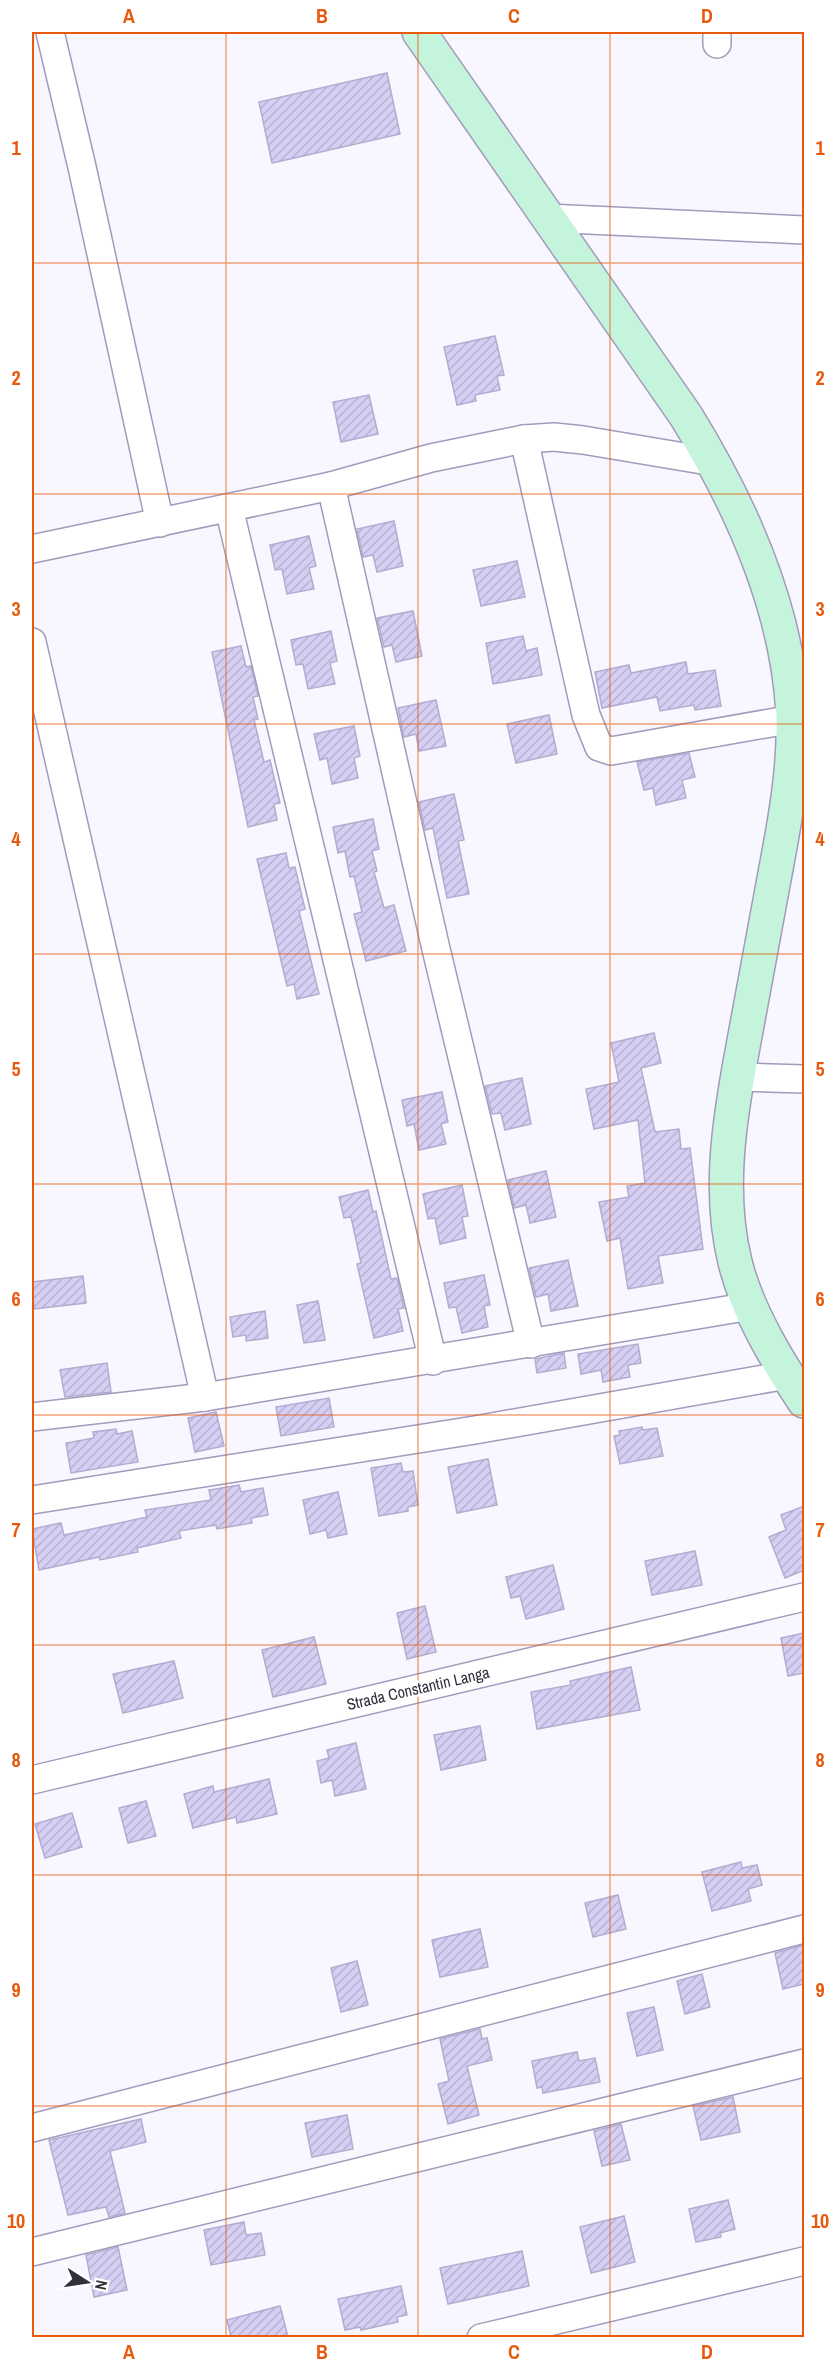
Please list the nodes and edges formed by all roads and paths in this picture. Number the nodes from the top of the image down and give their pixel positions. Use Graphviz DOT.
graph roads {
  1 [pos="50,32"];
  2 [pos="419,32"];
  3 [pos="547,218"];
  4 [pos="804,230"];
  5 [pos="524,440"];
  6 [pos="714,462"];
  7 [pos="331,486"];
  8 [pos="229,508"];
  9 [pos="160,523"];
  10 [pos="32,549"];
  11 [pos="32,642"];
  12 [pos="793,718"];
  13 [pos="737,1077"];
  14 [pos="804,1079"];
  15 [pos="752,1306"];
  16 [pos="531,1344"];
  17 [pos="433,1361"];
  18 [pos="796,1388"];
  19 [pos="205,1397"];
  20 [pos="33,1409"];
  21 [pos="32,1500"];
  22 [pos="804,1597"];
  23 [pos="32,1780"];
  24 [pos="804,1929"];
  25 [pos="804,2063"];
  26 [pos="32,2128"];
  27 [pos="32,2252"];
  28 [pos="804,2261"];
  29 [pos="481,2337"];
  1 -- 9 [label="street"];
  2 -- 3 [label="main road"];
  3 -- 4 [label="street"];
  3 -- 6 [label="main road"];
  5 -- 6 [label="street"];
  5 -- 7 [label="street"];
  5 -- 12 [label="street"];
  6 -- 12 [label="main road"];
  7 -- 8 [label="street"];
  7 -- 16 [label="street"];
  8 -- 9 [label="street"];
  8 -- 17 [label="street"];
  9 -- 10 [label="street"];
  11 -- 19 [label="street"];
  12 -- 13 [label="main road"];
  13 -- 14 [label="street"];
  13 -- 15 [label="main road"];
  15 -- 16 [label="street"];
  15 -- 18 [label="main road"];
  16 -- 17 [label="street"];
  17 -- 19 [label="street"];
  18 -- 21 [label="street"];
  19 -- 20 [label="street"];
  22 -- 23 [label="street, Strada Constantin Langa"];
  24 -- 26 [label="street"];
  25 -- 27 [label="street"];
  28 -- 29 [label="street"];
}
